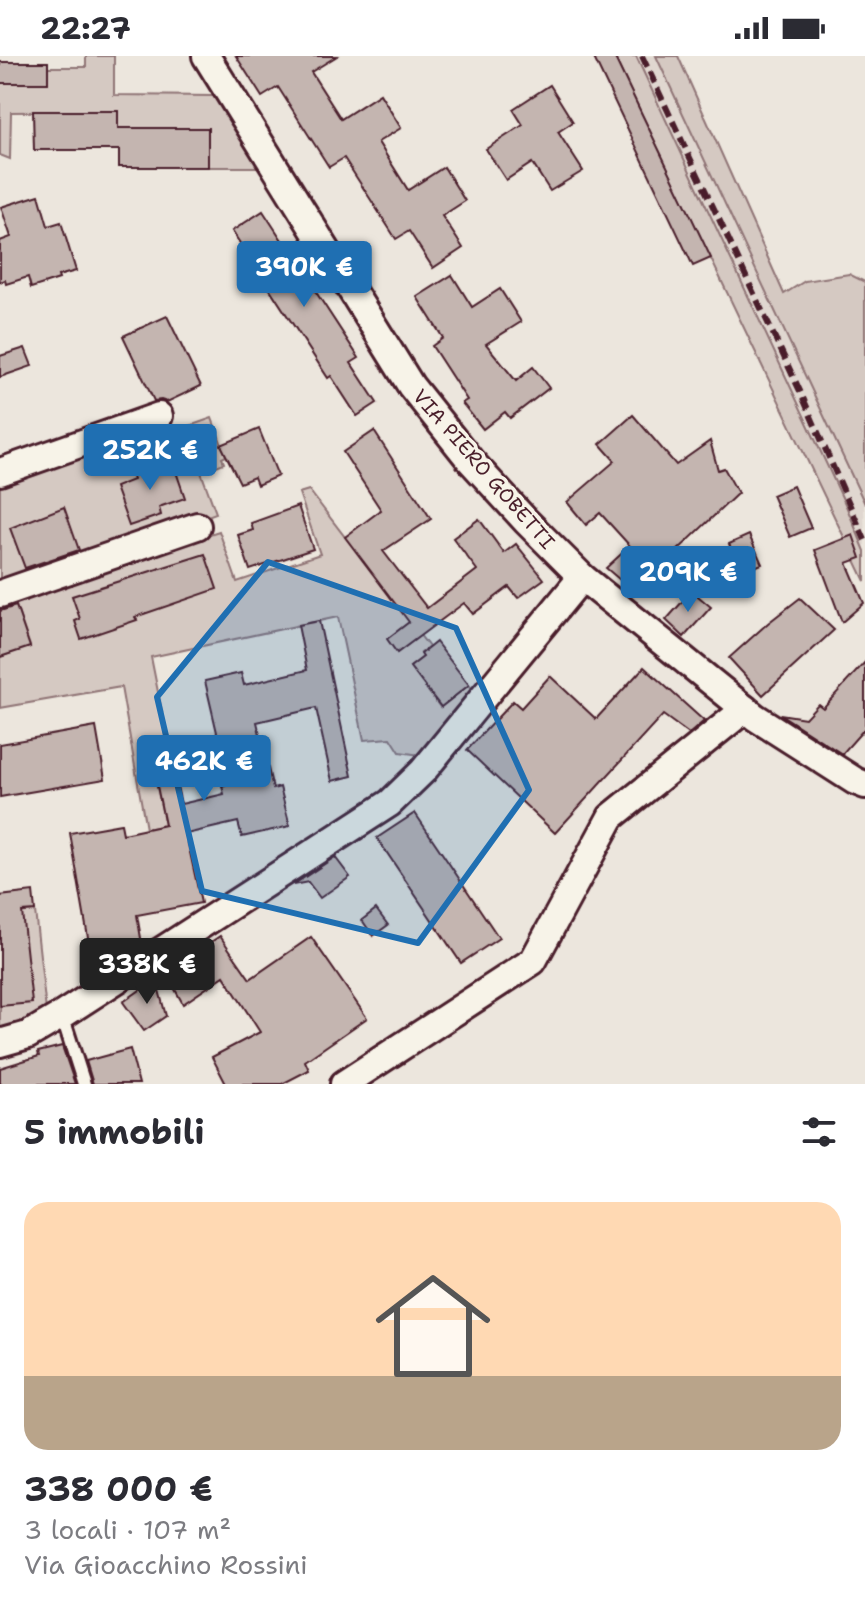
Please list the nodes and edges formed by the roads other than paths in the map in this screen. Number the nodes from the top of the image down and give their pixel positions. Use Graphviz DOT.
graph roads {
  1 [pos="206,56"];
  2 [pos="159,416"];
  3 [pos="0,472"];
  4 [pos="197,526"];
  5 [pos="582,577"];
  6 [pos="0,594"];
  7 [pos="745,709"];
  8 [pos="865,785"];
  9 [pos="62,1015"];
  10 [pos="0,1043"];
  11 [pos="84,1084"];
  12 [pos="344,1084"];
  1 -- 5 [label="street, VIA PIERO GOBETTI"];
  2 -- 3 [label="street"];
  4 -- 6 [label="street"];
  5 -- 7 [label="street, VIA PIERO GOBETTI"];
  5 -- 9 [label="street"];
  7 -- 8 [label="street, VIA PIERO GOBETTI"];
  7 -- 12 [label="street"];
  9 -- 10 [label="street"];
  9 -- 11 [label="lane"];
}
